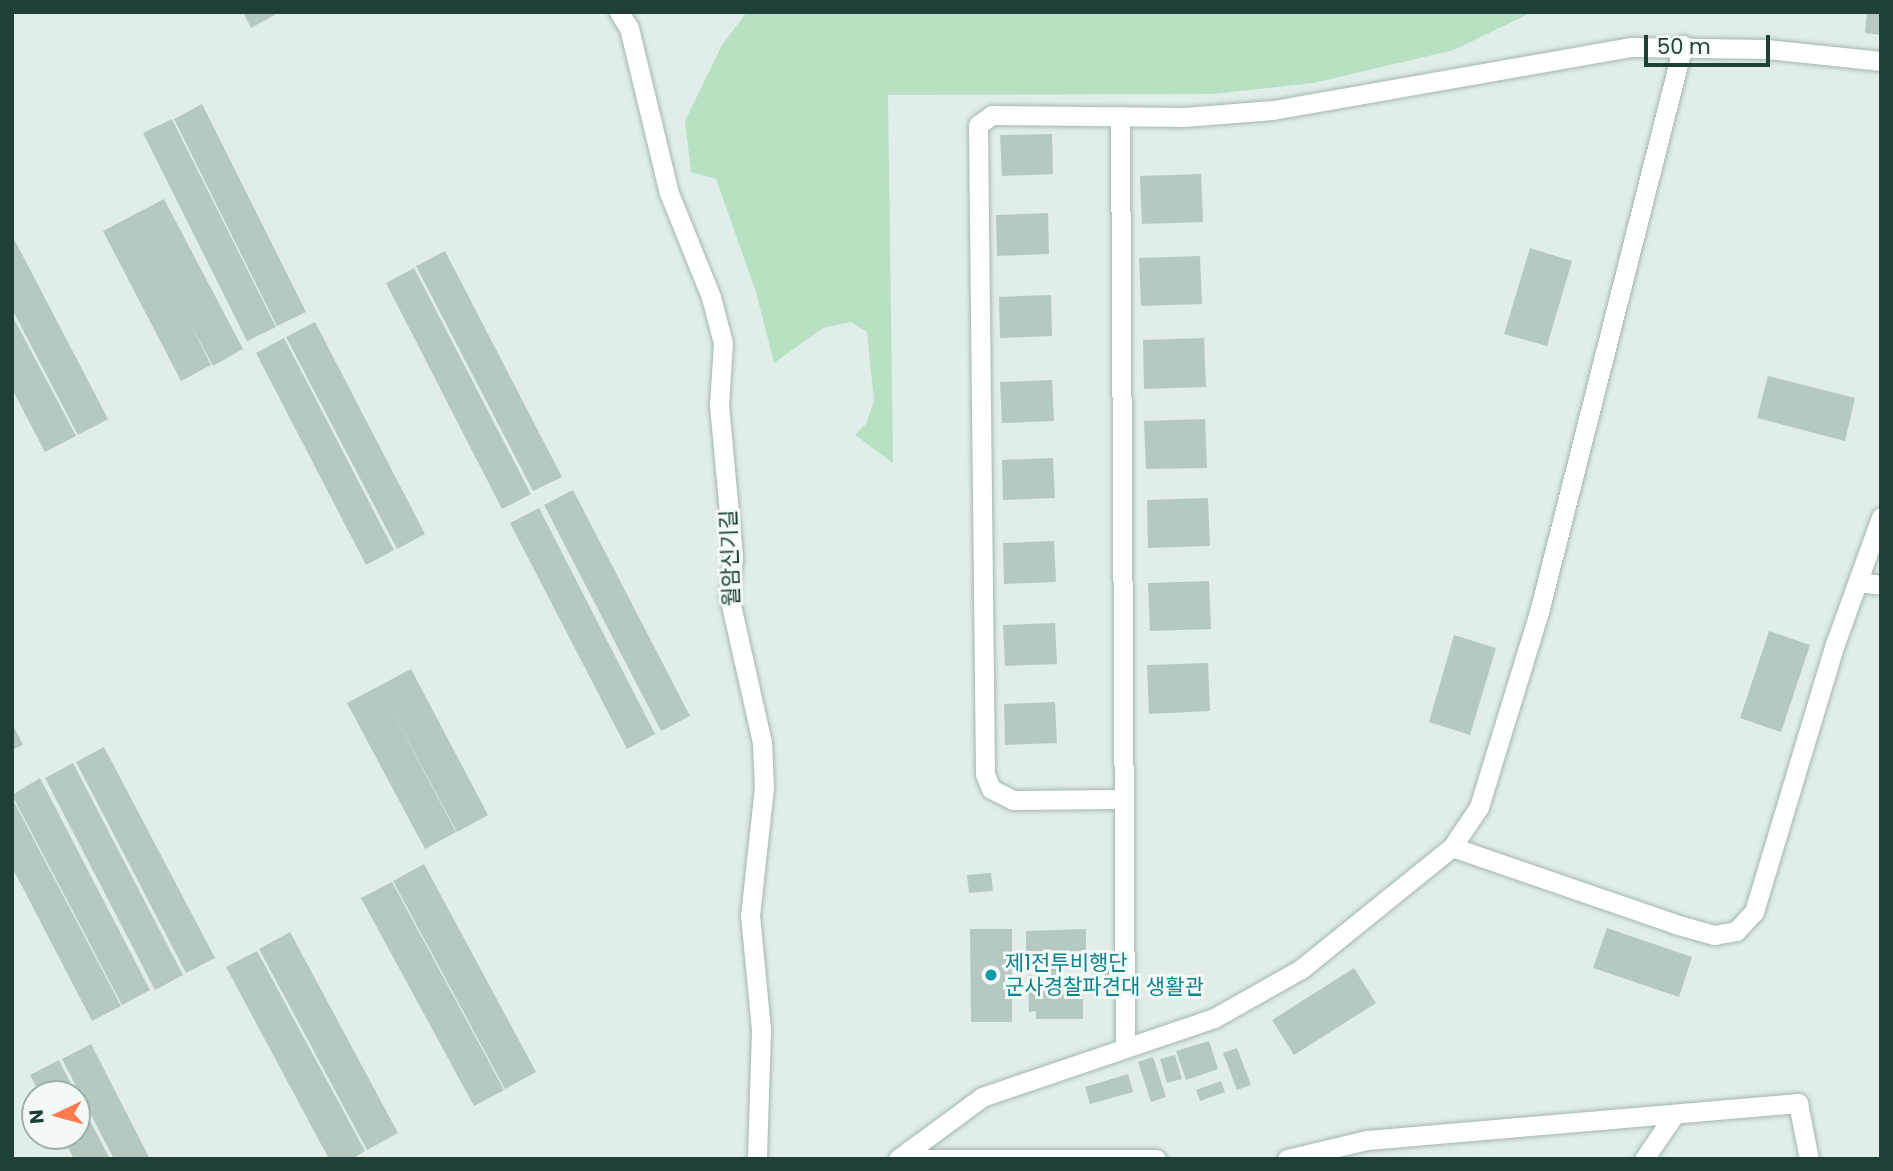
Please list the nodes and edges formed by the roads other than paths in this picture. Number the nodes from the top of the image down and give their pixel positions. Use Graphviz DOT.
graph roads {
  1 [pos="619,12"];
  2 [pos="1684,45"];
  3 [pos="1881,61"];
  4 [pos="1120,116"];
  5 [pos="1881,517"];
  6 [pos="1858,582"];
  7 [pos="1881,585"];
  8 [pos="1119,799"];
  9 [pos="1452,847"];
  10 [pos="1125,1045"];
  11 [pos="1674,1115"];
  12 [pos="757,1159"];
  13 [pos="900,1159"];
  14 [pos="1156,1159"];
  15 [pos="1287,1159"];
  16 [pos="1644,1159"];
  17 [pos="1808,1159"];
  1 -- 12 [label="street, 월암신기길"];
  2 -- 3 [label="street"];
  2 -- 4 [label="street"];
  2 -- 9 [label="street"];
  4 -- 8 [label="street"];
  4 -- 8 [label="street"];
  5 -- 6 [label="street"];
  6 -- 7 [label="street"];
  6 -- 9 [label="street"];
  8 -- 10 [label="street"];
  9 -- 10 [label="street"];
  10 -- 13 [label="street"];
  11 -- 15 [label="street"];
  11 -- 16 [label="street"];
  11 -- 17 [label="street"];
  13 -- 14 [label="street"];
}
